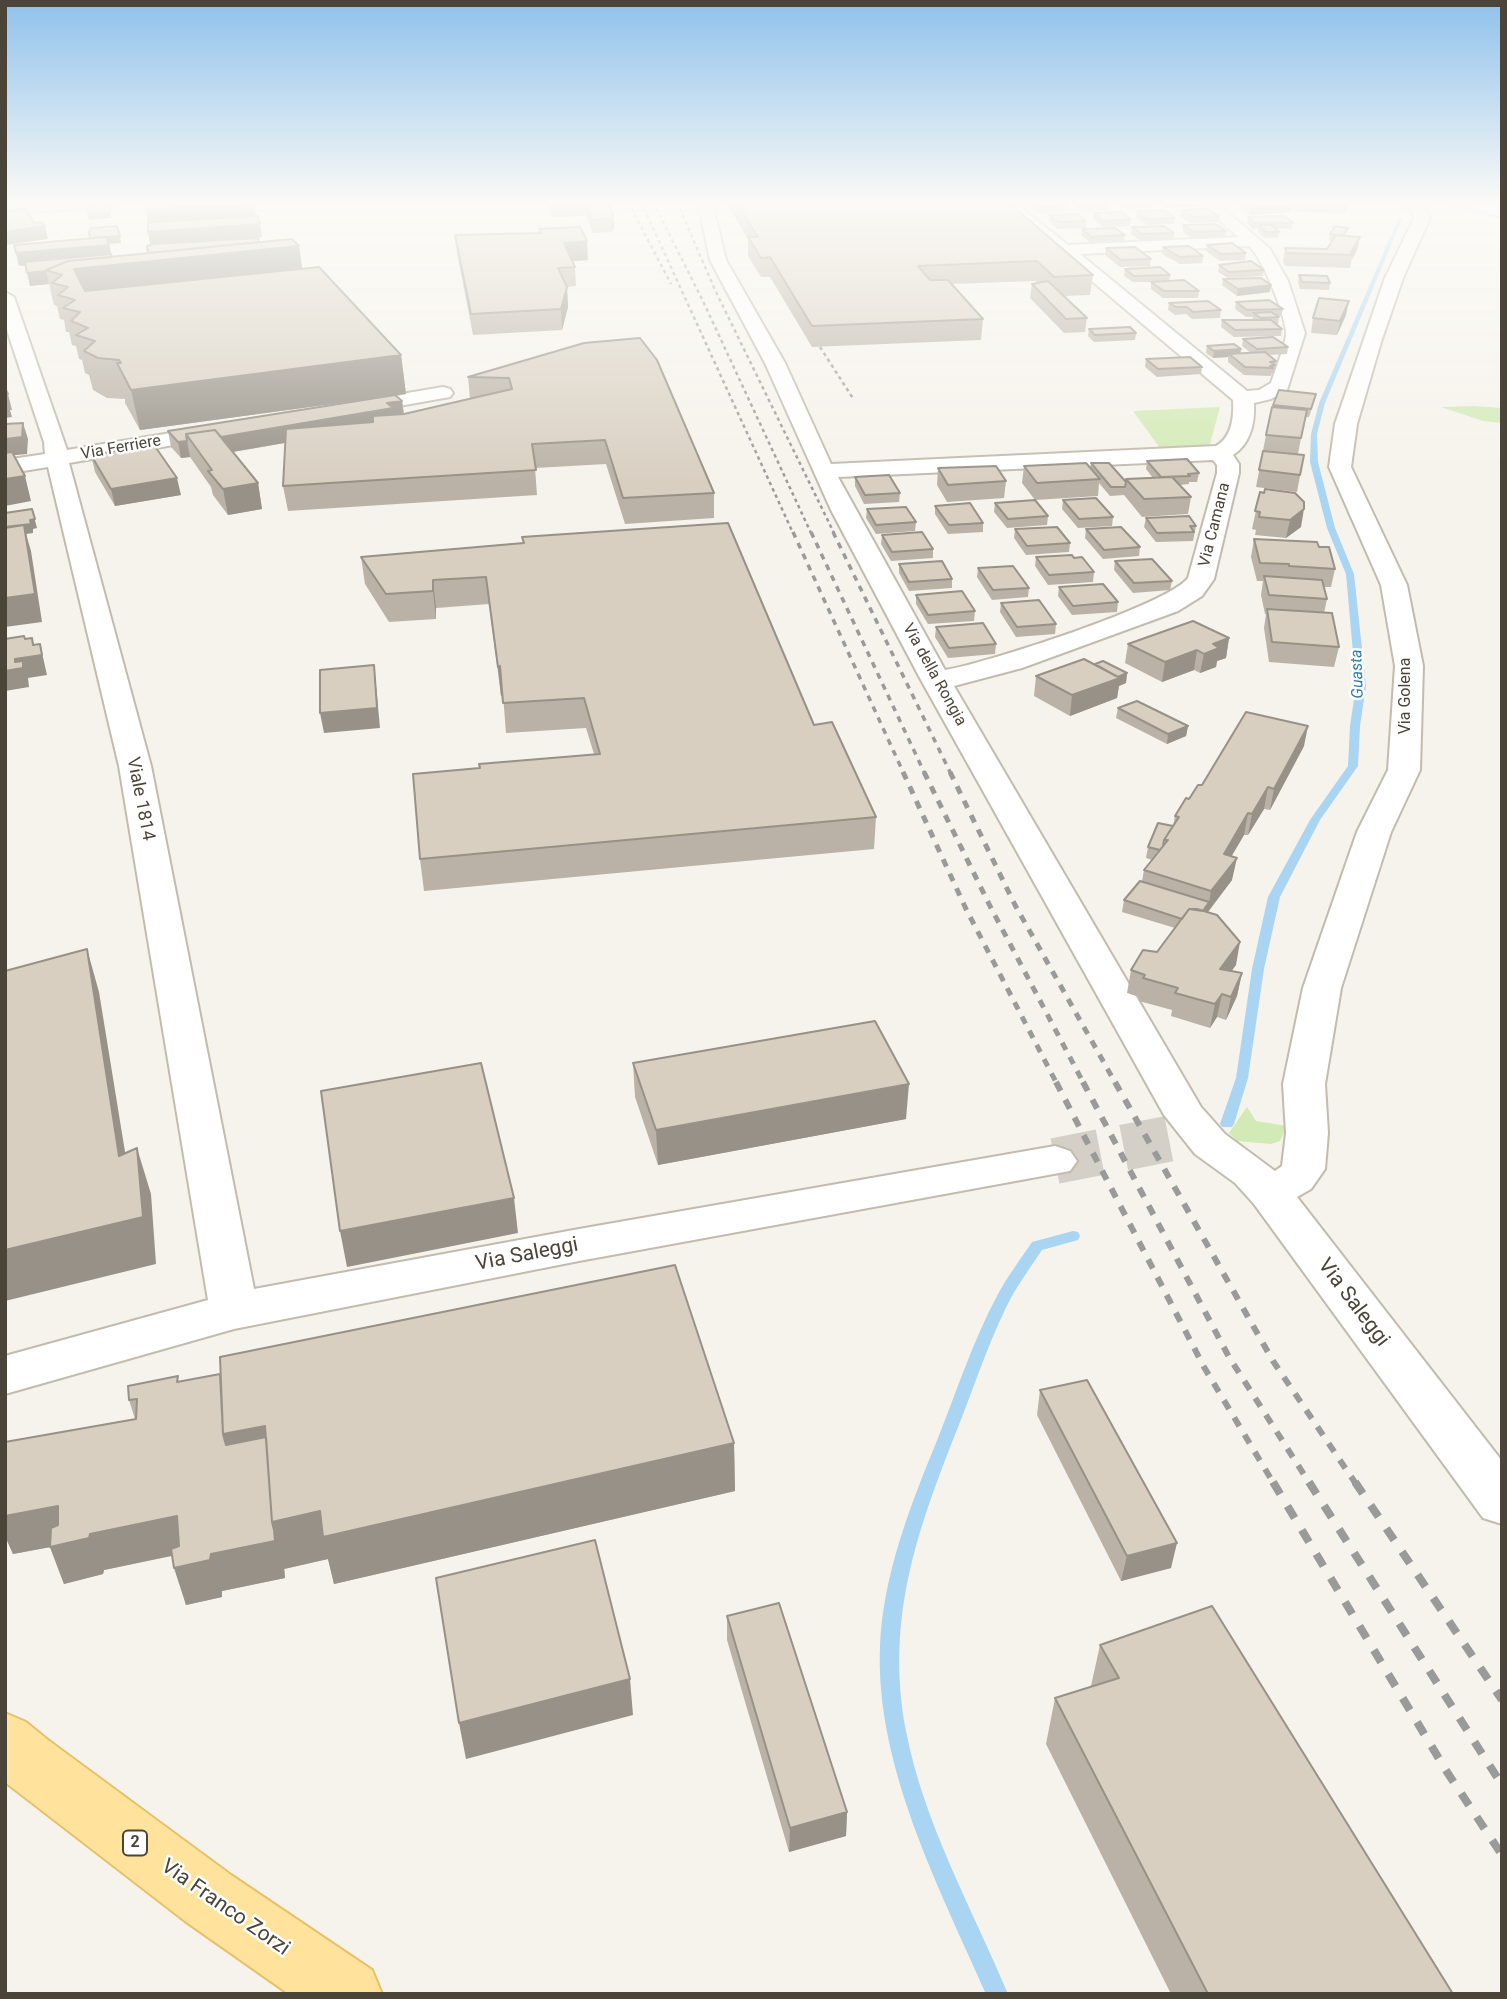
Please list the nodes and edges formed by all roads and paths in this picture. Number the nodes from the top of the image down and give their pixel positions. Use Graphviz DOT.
graph roads {
  1 [pos="738,295"];
  2 [pos="1121,295"];
  3 [pos="1284,295"];
  4 [pos="1388,295"];
  5 [pos="5,297"];
  6 [pos="443,393"];
  7 [pos="1243,398"];
  8 [pos="330,412"];
  9 [pos="237,428"];
  10 [pos="1219,453"];
  11 [pos="57,459"];
  12 [pos="5,467"];
  13 [pos="823,471"];
  14 [pos="936,680"];
  15 [pos="1191,1134"];
  16 [pos="1055,1161"];
  17 [pos="1270,1193"];
  18 [pos="234,1311"];
  19 [pos="5,1375"];
  20 [pos="1502,1502"];
  21 [pos="5,1742"];
  22 [pos="348,1994"];
  1 -- 13 [label="street, Via della Rongia"];
  2 -- 7 [label="street"];
  3 -- 7 [label="street"];
  4 -- 17 [label="street, Via Golena"];
  5 -- 11 [label="street, Viale 1814"];
  6 -- 8 [label="street"];
  7 -- 10 [label="street"];
  9 -- 11 [label="street, Via Ferriere"];
  10 -- 13 [label="street"];
  10 -- 14 [label="street, Via Camana"];
  11 -- 12 [label="street, Via Ferriere"];
  11 -- 18 [label="street, Viale 1814"];
  13 -- 14 [label="street, Via della Rongia"];
  14 -- 15 [label="street, Via della Rongia"];
  15 -- 17 [label="street, Via Saleggi"];
  16 -- 18 [label="street, Via Saleggi"];
  17 -- 20 [label="street, Via Saleggi"];
  18 -- 19 [label="street, Via Saleggi"];
  21 -- 22 [label="main road, Via Franco Zorzi / 2"];
}
